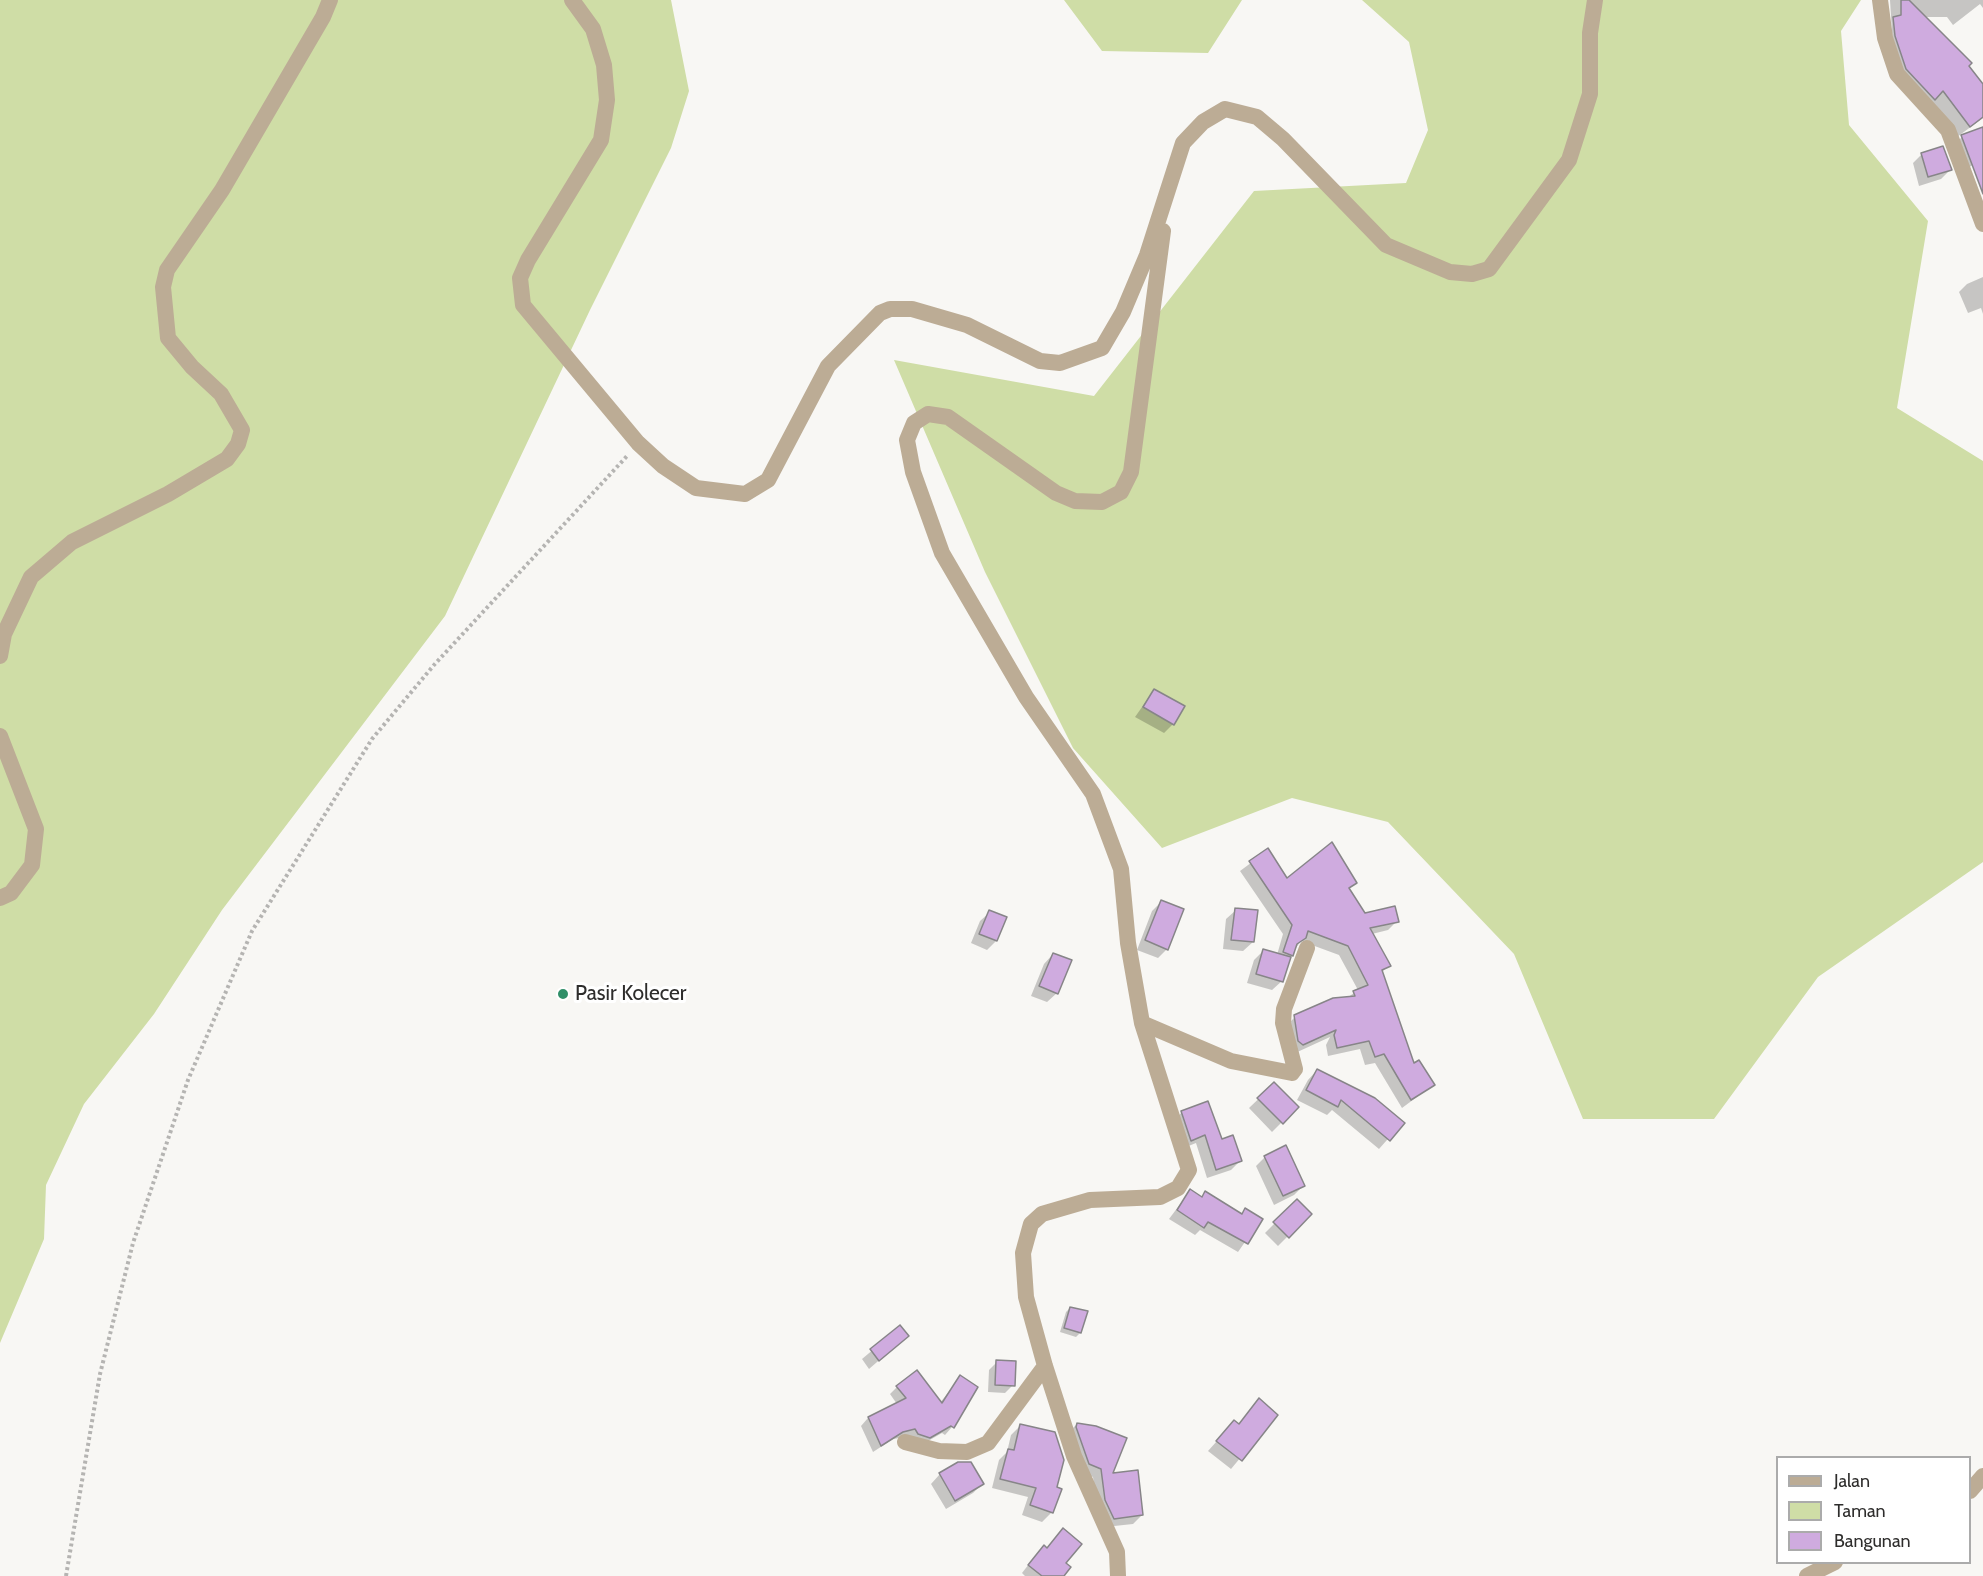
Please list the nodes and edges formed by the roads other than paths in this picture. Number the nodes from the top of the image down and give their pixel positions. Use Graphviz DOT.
graph roads {
  1 [pos="330,0"];
  2 [pos="572,0"];
  3 [pos="1595,0"];
  4 [pos="1880,0"];
  5 [pos="1168,194"];
  6 [pos="1983,224"];
  7 [pos="0,656"];
  8 [pos="0,736"];
  9 [pos="0,898"];
  10 [pos="1307,948"];
  11 [pos="1142,1023"];
  12 [pos="1045,1366"];
  13 [pos="906,1442"];
  14 [pos="1983,1476"];
  15 [pos="1971,1490"];
  16 [pos="1833,1564"];
  17 [pos="1118,1576"];
  18 [pos="1807,1576"];
  1 -- 7 [label="street"];
  2 -- 5 [label="street"];
  3 -- 5 [label="street"];
  4 -- 6 [label="street"];
  5 -- 11 [label="street"];
  8 -- 9 [label="street"];
  10 -- 11 [label="street"];
  11 -- 12 [label="street"];
  12 -- 13 [label="street"];
  12 -- 17 [label="street"];
  14 -- 15 [label="street"];
  16 -- 18 [label="street"];
}
